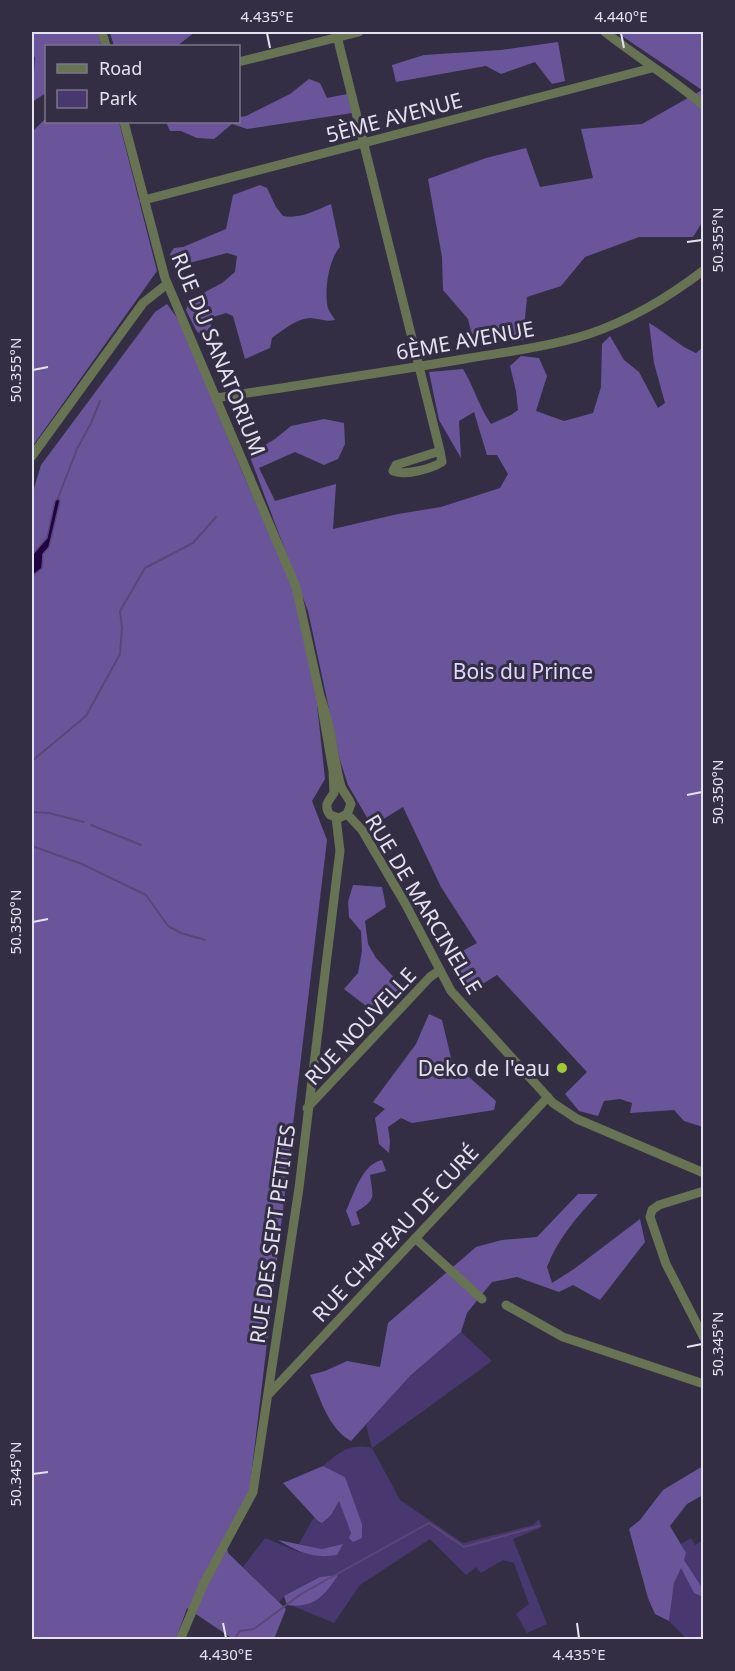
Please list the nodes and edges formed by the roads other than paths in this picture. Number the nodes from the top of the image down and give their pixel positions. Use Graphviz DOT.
graph roads {
  1 [pos="359,32"];
  2 [pos="605,32"];
  3 [pos="336,34"];
  4 [pos="240,61"];
  5 [pos="652,68"];
  6 [pos="704,106"];
  7 [pos="124,123"];
  8 [pos="363,143"];
  9 [pos="144,200"];
  10 [pos="704,270"];
  11 [pos="167,284"];
  12 [pos="420,366"];
  13 [pos="216,398"];
  14 [pos="440,451"];
  15 [pos="32,456"];
  16 [pos="285,559"];
  17 [pos="320,696"];
  18 [pos="333,795"];
  19 [pos="344,795"];
  20 [pos="347,814"];
  21 [pos="336,818"];
  22 [pos="440,970"];
  23 [pos="548,1097"];
  24 [pos="307,1108"];
  25 [pos="704,1173"];
  26 [pos="704,1191"];
  27 [pos="415,1238"];
  28 [pos="482,1299"];
  29 [pos="506,1305"];
  30 [pos="704,1338"];
  31 [pos="704,1384"];
  32 [pos="269,1394"];
  33 [pos="180,1640"];
  1 -- 3 [label="street"];
  2 -- 5 [label="street"];
  3 -- 4 [label="street"];
  3 -- 8 [label="street"];
  5 -- 6 [label="street"];
  5 -- 8 [label="street, 5ÈME AVENUE"];
  7 -- 9 [label="street, RUE DU SANATORIUM"];
  8 -- 9 [label="street, 5ÈME AVENUE"];
  8 -- 12 [label="street"];
  9 -- 11 [label="street, RUE DU SANATORIUM"];
  10 -- 12 [label="street, 6ÈME AVENUE"];
  11 -- 13 [label="street, RUE DU SANATORIUM"];
  11 -- 15 [label="street"];
  12 -- 13 [label="street, 6ÈME AVENUE"];
  12 -- 14 [label="street"];
  13 -- 16 [label="street, RUE DU SANATORIUM"];
  14 -- 14 [label="street"];
  16 -- 17 [label="street, RUE DE MARCINELLE"];
  17 -- 18 [label="street, RUE DE MARCINELLE"];
  17 -- 19 [label="street, RUE DE MARCINELLE"];
  18 -- 19 [label="street"];
  18 -- 21 [label="street, RUE DE MARCINELLE"];
  19 -- 20 [label="street, RUE DE MARCINELLE"];
  20 -- 21 [label="street, RUE DE MARCINELLE"];
  20 -- 22 [label="street, RUE DE MARCINELLE"];
  21 -- 24 [label="street, RUE DES SEPT PETITES"];
  22 -- 23 [label="street, RUE DE MARCINELLE"];
  22 -- 24 [label="street, RUE NOUVELLE"];
  23 -- 25 [label="street, RUE DE MARCINELLE"];
  23 -- 27 [label="street, RUE CHAPEAU DE CURÉ"];
  24 -- 32 [label="street, RUE DES SEPT PETITES"];
  26 -- 30 [label="street"];
  27 -- 28 [label="street"];
  27 -- 32 [label="street, RUE CHAPEAU DE CURÉ"];
  29 -- 31 [label="street"];
  32 -- 33 [label="street, RUE DES SEPT PETITES"];
}
